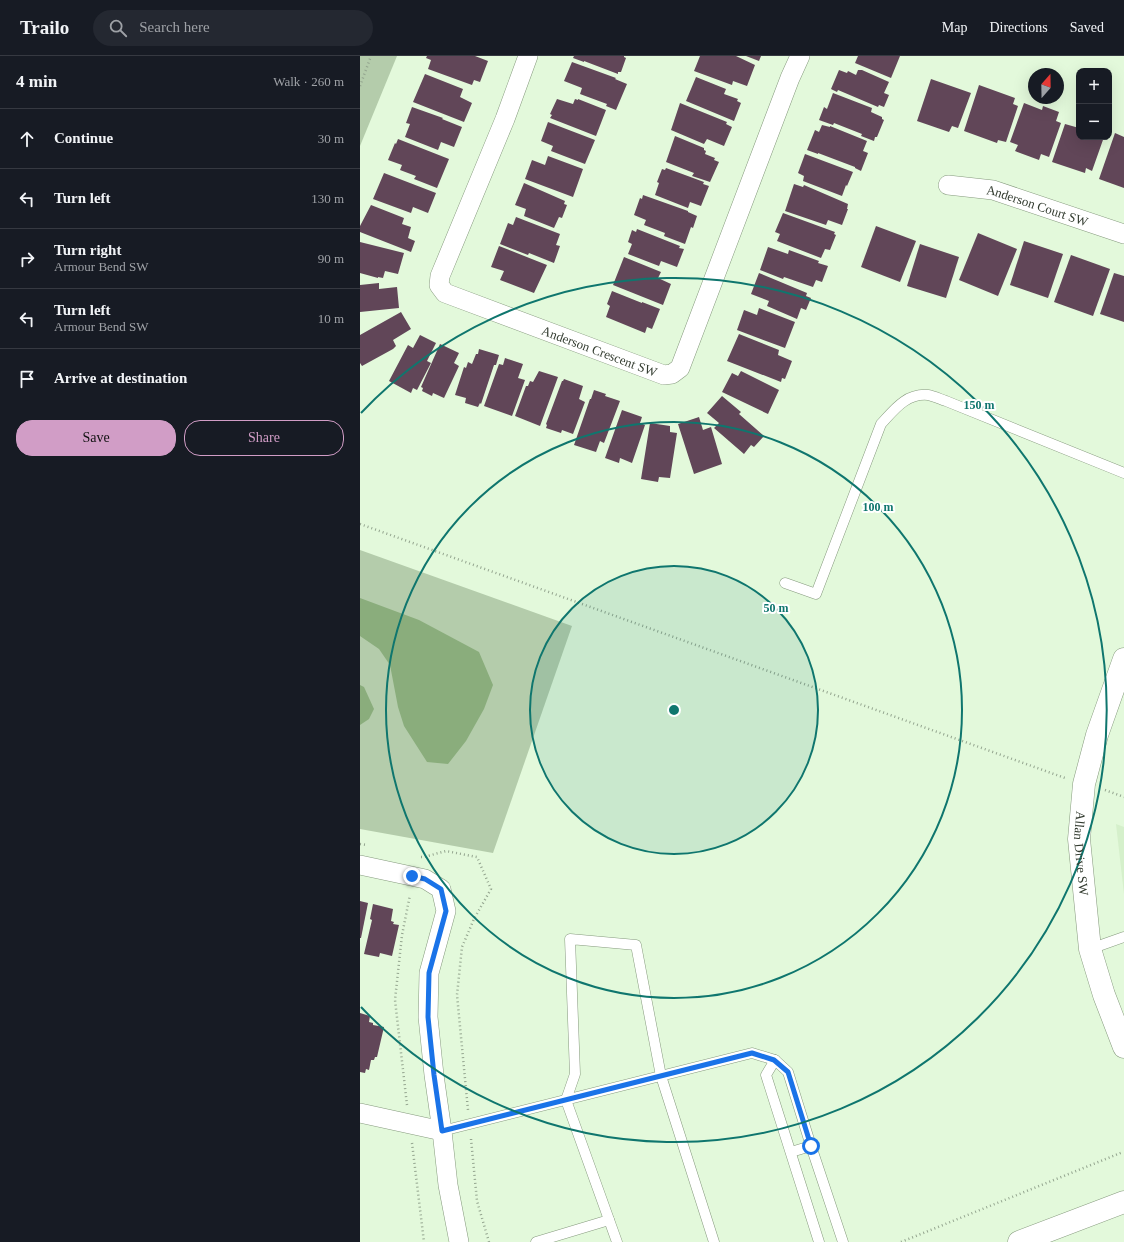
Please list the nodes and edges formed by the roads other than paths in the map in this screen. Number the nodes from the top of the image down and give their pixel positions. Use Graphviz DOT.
graph roads {
  1 [pos="528,56"];
  2 [pos="800,56"];
  3 [pos="948,185"];
  4 [pos="1124,234"];
  5 [pos="1124,473"];
  6 [pos="785,583"];
  7 [pos="1124,659"];
  8 [pos="360,865"];
  9 [pos="1124,937"];
  10 [pos="1090,949"];
  11 [pos="1124,1048"];
  12 [pos="774,1060"];
  13 [pos="661,1076"];
  14 [pos="566,1100"];
  15 [pos="360,1113"];
  16 [pos="442,1131"];
  17 [pos="811,1146"];
  18 [pos="791,1152"];
  19 [pos="1124,1202"];
  20 [pos="609,1220"];
  21 [pos="459,1242"];
  22 [pos="536,1242"];
  23 [pos="617,1242"];
  24 [pos="714,1242"];
  25 [pos="818,1242"];
  26 [pos="843,1242"];
  27 [pos="1019,1242"];
  1 -- 2 [label="street, Anderson Crescent SW"];
  3 -- 4 [label="street, Anderson Court SW"];
  5 -- 6 [label="lane"];
  7 -- 10 [label="street, Allan Drive SW"];
  8 -- 16 [label="street"];
  9 -- 10 [label="lane"];
  10 -- 11 [label="street, Allan Drive SW"];
  12 -- 13 [label="lane"];
  12 -- 17 [label="lane"];
  12 -- 18 [label="lane"];
  13 -- 14 [label="lane"];
  13 -- 14 [label="lane"];
  13 -- 24 [label="lane"];
  14 -- 16 [label="lane"];
  14 -- 20 [label="lane"];
  15 -- 16 [label="street"];
  16 -- 21 [label="street"];
  17 -- 18 [label="lane"];
  17 -- 26 [label="lane"];
  18 -- 25 [label="lane"];
  19 -- 27 [label="street"];
  20 -- 22 [label="lane"];
  20 -- 23 [label="lane"];
}
